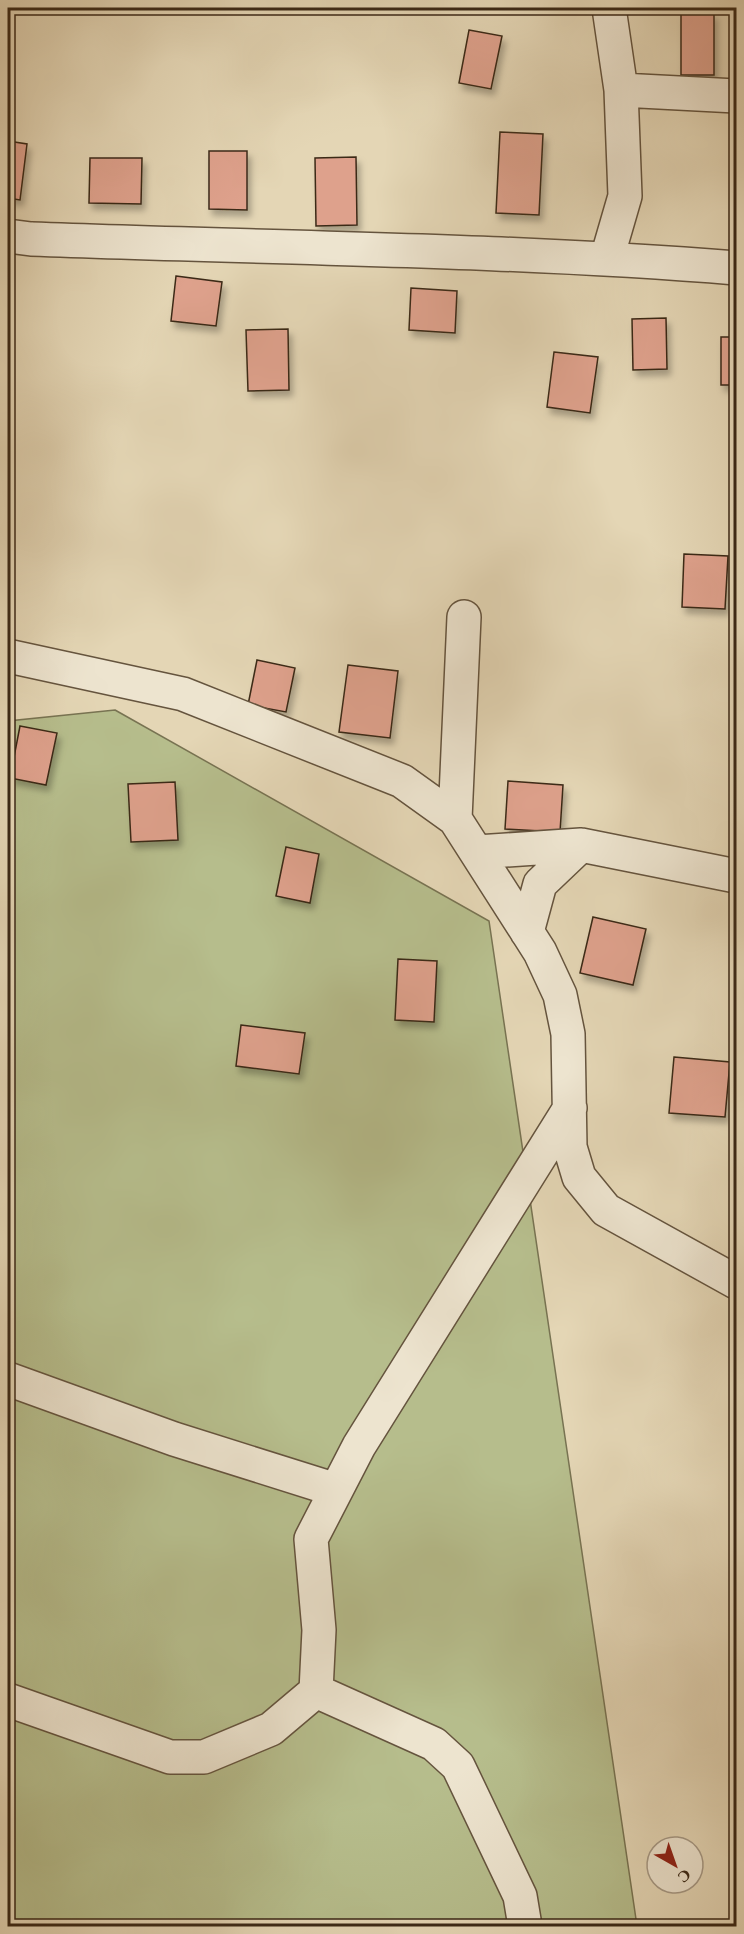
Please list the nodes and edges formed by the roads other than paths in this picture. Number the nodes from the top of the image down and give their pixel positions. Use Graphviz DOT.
graph roads {
  1 [pos="609,8"];
  2 [pos="621,90"];
  3 [pos="736,96"];
  4 [pos="8,236"];
  5 [pos="607,258"];
  6 [pos="736,268"];
  7 [pos="464,617"];
  8 [pos="8,656"];
  9 [pos="455,819"];
  10 [pos="581,845"];
  11 [pos="477,852"];
  12 [pos="736,876"];
  13 [pos="527,932"];
  14 [pos="570,1107"];
  15 [pos="736,1282"];
  16 [pos="8,1379"];
  17 [pos="336,1490"];
  18 [pos="316,1691"];
  19 [pos="8,1700"];
  20 [pos="525,1926"];
  1 -- 2 [label="street"];
  2 -- 3 [label="street"];
  2 -- 5 [label="street"];
  4 -- 5 [label="street"];
  5 -- 6 [label="street"];
  7 -- 9 [label="street"];
  8 -- 9 [label="street"];
  9 -- 11 [label="street"];
  10 -- 11 [label="street"];
  10 -- 12 [label="street"];
  10 -- 13 [label="street"];
  11 -- 13 [label="street"];
  13 -- 14 [label="street"];
  14 -- 15 [label="street"];
  14 -- 17 [label="street"];
  16 -- 17 [label="street"];
  17 -- 18 [label="street"];
  18 -- 19 [label="street"];
  18 -- 20 [label="street"];
}
